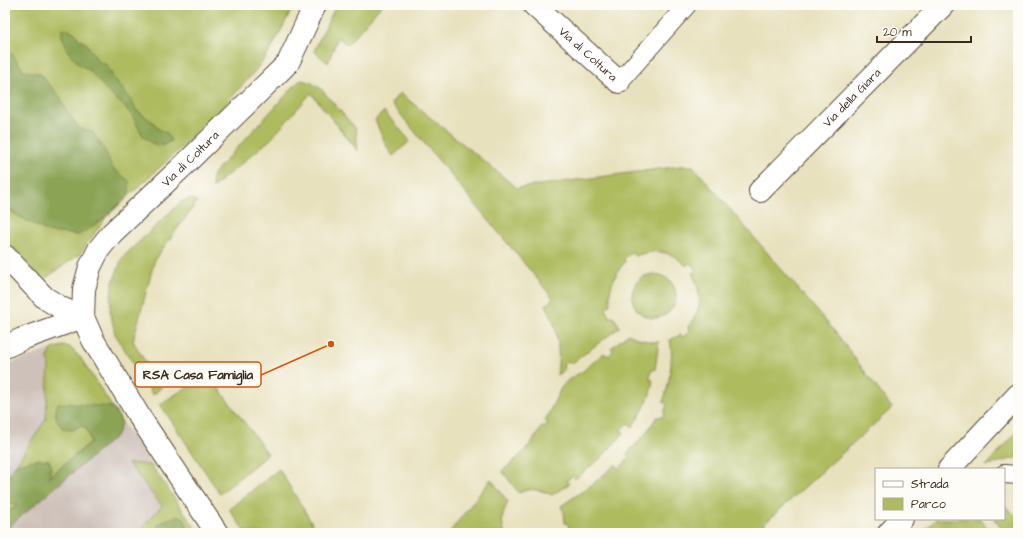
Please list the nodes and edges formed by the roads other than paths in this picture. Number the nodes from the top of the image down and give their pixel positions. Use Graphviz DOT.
graph roads {
  1 [pos="315,5"];
  2 [pos="534,5"];
  3 [pos="687,5"];
  4 [pos="943,5"];
  5 [pos="619,82"];
  6 [pos="760,191"];
  7 [pos="5,256"];
  8 [pos="83,317"];
  9 [pos="5,347"];
  10 [pos="1018,395"];
  11 [pos="950,468"];
  12 [pos="1005,474"];
  13 [pos="1018,475"];
  14 [pos="901,520"];
  15 [pos="217,533"];
  16 [pos="889,533"];
  1 -- 8 [label="street, Via di Coltura"];
  2 -- 5 [label="street, Via di Coltura"];
  3 -- 5 [label="lane, Via di Coltura"];
  4 -- 6 [label="street, Via della Giara"];
  7 -- 8 [label="street"];
  8 -- 9 [label="street"];
  8 -- 15 [label="street, Via di Coltura"];
  10 -- 11 [label="street"];
  12 -- 13 [label="lane"];
  14 -- 16 [label="street"];
}
